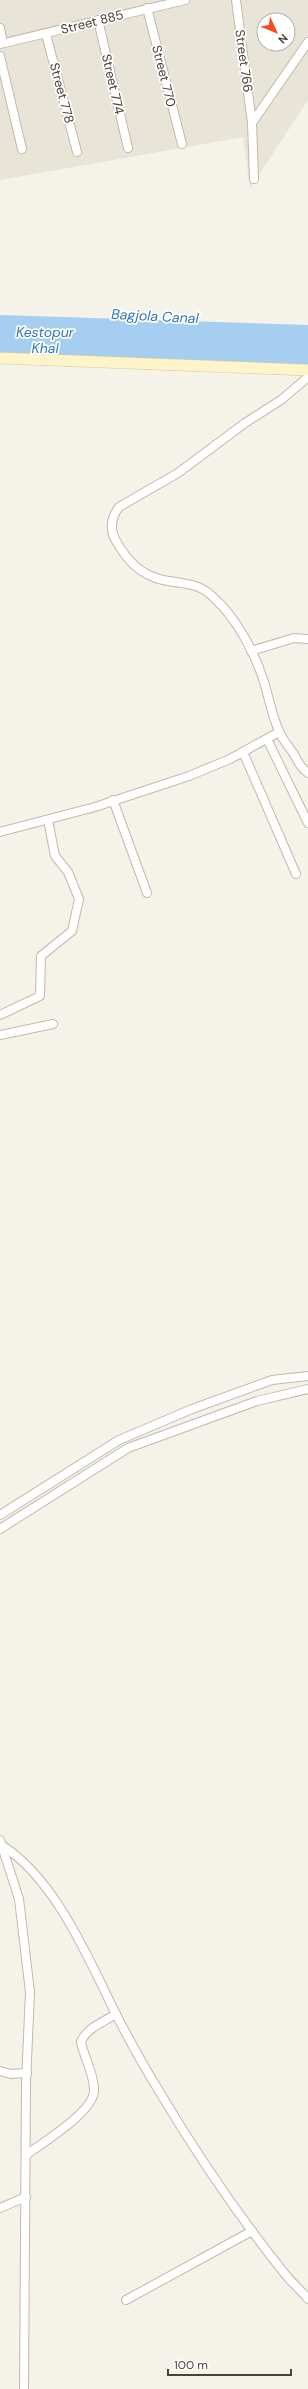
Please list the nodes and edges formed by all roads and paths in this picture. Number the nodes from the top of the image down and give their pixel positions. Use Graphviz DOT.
graph roads {
  1 [pos="185,0"];
  2 [pos="236,0"];
  3 [pos="147,8"];
  4 [pos="98,20"];
  5 [pos="0,28"];
  6 [pos="46,34"];
  7 [pos="308,42"];
  8 [pos="2,44"];
  9 [pos="0,56"];
  10 [pos="252,123"];
  11 [pos="182,144"];
  12 [pos="128,148"];
  13 [pos="22,149"];
  14 [pos="77,152"];
  15 [pos="254,178"];
  16 [pos="0,358"];
  17 [pos="308,370"];
  18 [pos="308,377"];
  19 [pos="308,639"];
  20 [pos="250,651"];
  21 [pos="279,732"];
  22 [pos="267,739"];
  23 [pos="243,752"];
  24 [pos="308,774"];
  25 [pos="113,800"];
  26 [pos="48,820"];
  27 [pos="308,823"];
  28 [pos="0,832"];
  29 [pos="296,874"];
  30 [pos="147,892"];
  31 [pos="0,1015"];
  32 [pos="52,1024"];
  33 [pos="0,1035"];
  34 [pos="308,1376"];
  35 [pos="308,1390"];
  36 [pos="0,1515"];
  37 [pos="0,1529"];
  38 [pos="1,1843"];
  39 [pos="116,2014"];
  40 [pos="0,2071"];
  41 [pos="26,2073"];
  42 [pos="26,2155"];
  43 [pos="26,2197"];
  44 [pos="2,2208"];
  45 [pos="252,2231"];
  46 [pos="308,2298"];
  47 [pos="126,2300"];
  48 [pos="24,2389"];
  1 -- 3 [label="street, Street 885"];
  2 -- 10 [label="street, Street 766"];
  3 -- 4 [label="street, Street 885"];
  3 -- 11 [label="street, Street 770"];
  4 -- 6 [label="street, Street 885"];
  4 -- 12 [label="street, Street 774"];
  5 -- 8 [label="street"];
  6 -- 8 [label="street, Street 885"];
  6 -- 14 [label="street, Street 778"];
  7 -- 10 [label="street"];
  9 -- 13 [label="street"];
  10 -- 15 [label="street, Street 766"];
  16 -- 17 [label="street"];
  18 -- 20 [label="street"];
  19 -- 20 [label="street"];
  20 -- 21 [label="street"];
  21 -- 22 [label="street"];
  21 -- 24 [label="street"];
  22 -- 23 [label="street"];
  22 -- 27 [label="street"];
  23 -- 25 [label="street"];
  23 -- 29 [label="street"];
  25 -- 26 [label="street"];
  25 -- 30 [label="street"];
  26 -- 28 [label="street"];
  26 -- 31 [label="street"];
  32 -- 33 [label="street"];
  34 -- 36 [label="street"];
  35 -- 37 [label="street"];
  38 -- 39 [label="street"];
  38 -- 41 [label="street"];
  39 -- 42 [label="street"];
  39 -- 45 [label="street"];
  40 -- 41 [label="street"];
  41 -- 42 [label="street"];
  42 -- 43 [label="street"];
  43 -- 44 [label="street"];
  43 -- 48 [label="street"];
  45 -- 46 [label="street"];
  45 -- 47 [label="street"];
}
